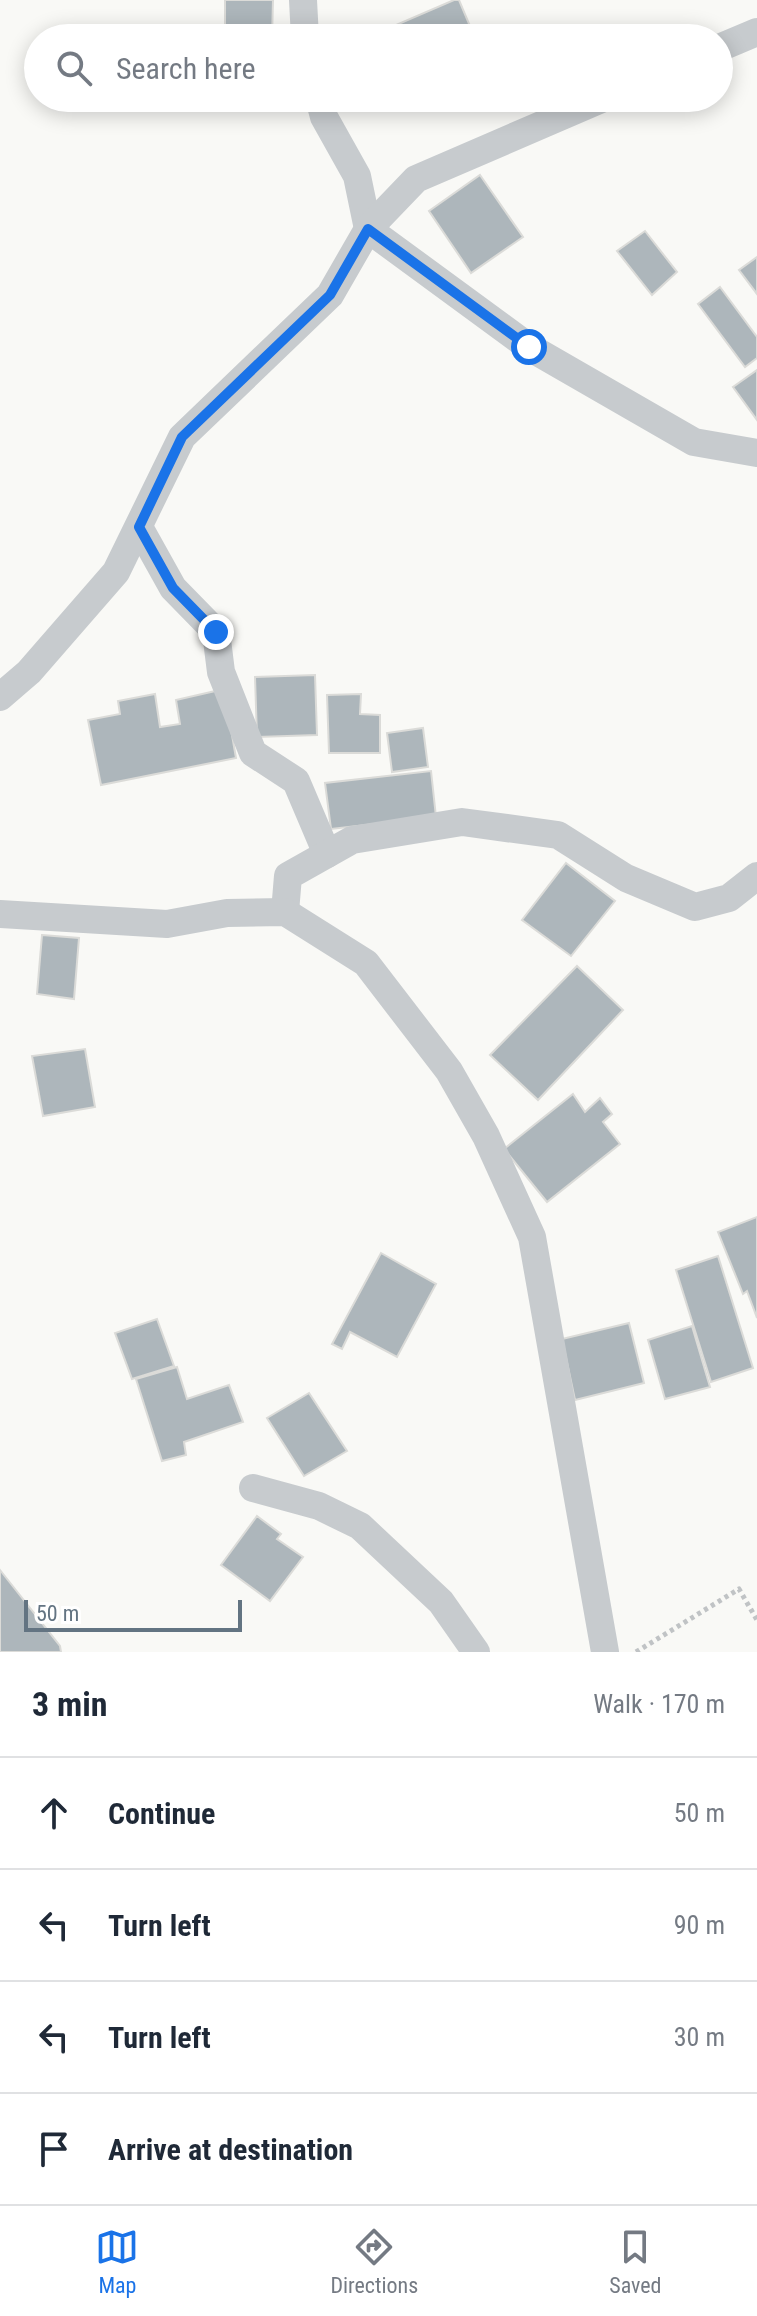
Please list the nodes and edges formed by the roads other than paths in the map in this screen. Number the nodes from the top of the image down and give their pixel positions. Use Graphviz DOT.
graph roads {
  1 [pos="303,0"];
  2 [pos="304,24"];
  3 [pos="757,32"];
  4 [pos="733,42"];
  5 [pos="323,112"];
  6 [pos="572,112"];
  7 [pos="368,229"];
  8 [pos="757,453"];
  9 [pos="139,527"];
  10 [pos="0,697"];
  11 [pos="327,854"];
  12 [pos="757,876"];
  13 [pos="285,912"];
  14 [pos="0,914"];
  15 [pos="253,1488"];
  16 [pos="476,1652"];
  17 [pos="605,1652"];
  1 -- 2 [label="street"];
  3 -- 4 [label="street"];
  5 -- 7 [label="street"];
  6 -- 7 [label="street"];
  7 -- 8 [label="street"];
  7 -- 9 [label="street"];
  9 -- 10 [label="street"];
  9 -- 11 [label="street"];
  11 -- 12 [label="street"];
  11 -- 13 [label="street"];
  13 -- 14 [label="street"];
  13 -- 17 [label="street"];
  15 -- 16 [label="street"];
}
